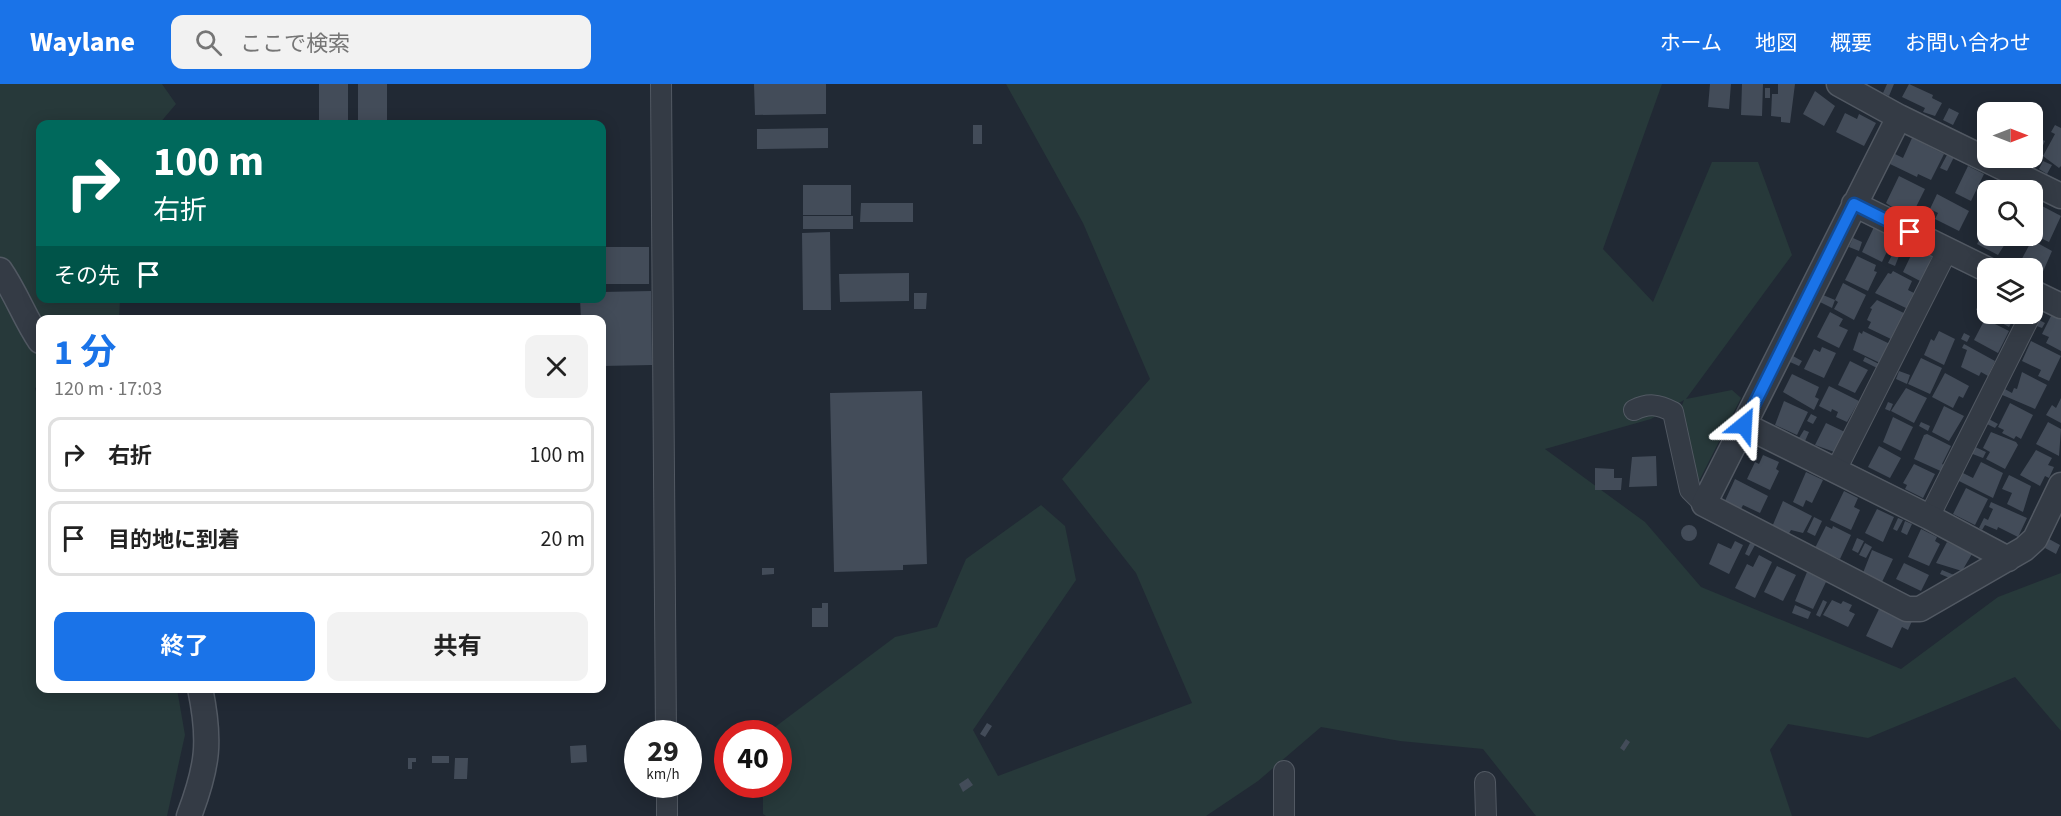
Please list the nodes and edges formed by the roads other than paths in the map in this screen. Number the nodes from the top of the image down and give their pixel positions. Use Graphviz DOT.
graph roads {
  1 [pos="661,84"];
  2 [pos="1839,84"];
  3 [pos="1899,117"];
  4 [pos="2061,196"];
  5 [pos="1854,204"];
  6 [pos="1947,251"];
  7 [pos="1977,265"];
  8 [pos="0,270"];
  9 [pos="2029,324"];
  10 [pos="36,335"];
  11 [pos="1634,410"];
  12 [pos="1744,425"];
  13 [pos="1835,472"];
  14 [pos="2061,485"];
  15 [pos="1704,504"];
  16 [pos="1929,517"];
  17 [pos="2008,559"];
  18 [pos="201,693"];
  19 [pos="666,720"];
  20 [pos="1284,771"];
  21 [pos="1485,782"];
  22 [pos="667,798"];
  23 [pos="189,816"];
  24 [pos="667,816"];
  25 [pos="1284,816"];
  26 [pos="1486,816"];
  1 -- 19 [label="street"];
  2 -- 3 [label="street"];
  3 -- 4 [label="street"];
  3 -- 5 [label="street"];
  5 -- 6 [label="street"];
  5 -- 12 [label="street"];
  6 -- 7 [label="street"];
  6 -- 13 [label="street"];
  8 -- 10 [label="street"];
  9 -- 16 [label="street"];
  11 -- 15 [label="street"];
  12 -- 13 [label="street"];
  12 -- 15 [label="street"];
  13 -- 16 [label="street"];
  14 -- 17 [label="street"];
  15 -- 17 [label="street"];
  16 -- 17 [label="street"];
  18 -- 23 [label="street"];
  20 -- 25 [label="street"];
  21 -- 26 [label="street"];
  22 -- 24 [label="street"];
}
